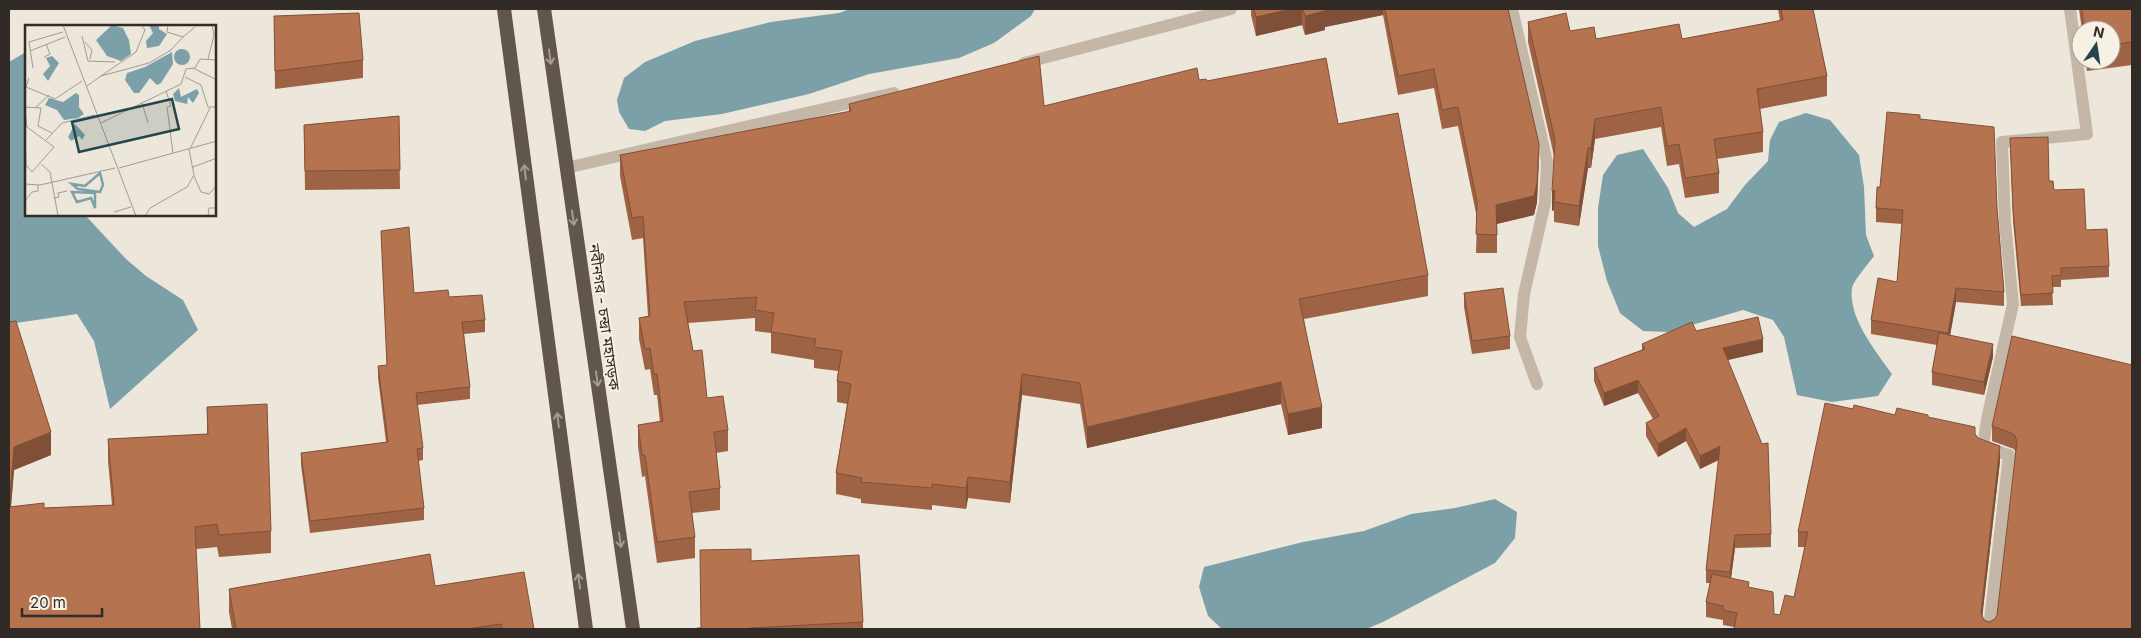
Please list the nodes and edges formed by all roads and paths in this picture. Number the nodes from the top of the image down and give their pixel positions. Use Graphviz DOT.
graph roads {
  1 [pos="504,9"];
  2 [pos="544,9"];
  3 [pos="1231,9"];
  4 [pos="1512,9"];
  5 [pos="2070,9"];
  6 [pos="1009,66"];
  7 [pos="903,90"];
  8 [pos="566,168"];
  9 [pos="1536,384"];
  10 [pos="586,629"];
  11 [pos="633,629"];
  12 [pos="1989,629"];
  10 -- 1 [label="highway, one-way"];
  2 -- 8 [label="highway, নবীনগর - চন্দ্রা মহাসড়ক, one-way"];
  3 -- 6 [label="street"];
  4 -- 9 [label="street"];
  5 -- 12 [label="street"];
  7 -- 8 [label="street"];
  8 -- 11 [label="highway, নবীনগর - চন্দ্রা মহাসড়ক, one-way"];
}
